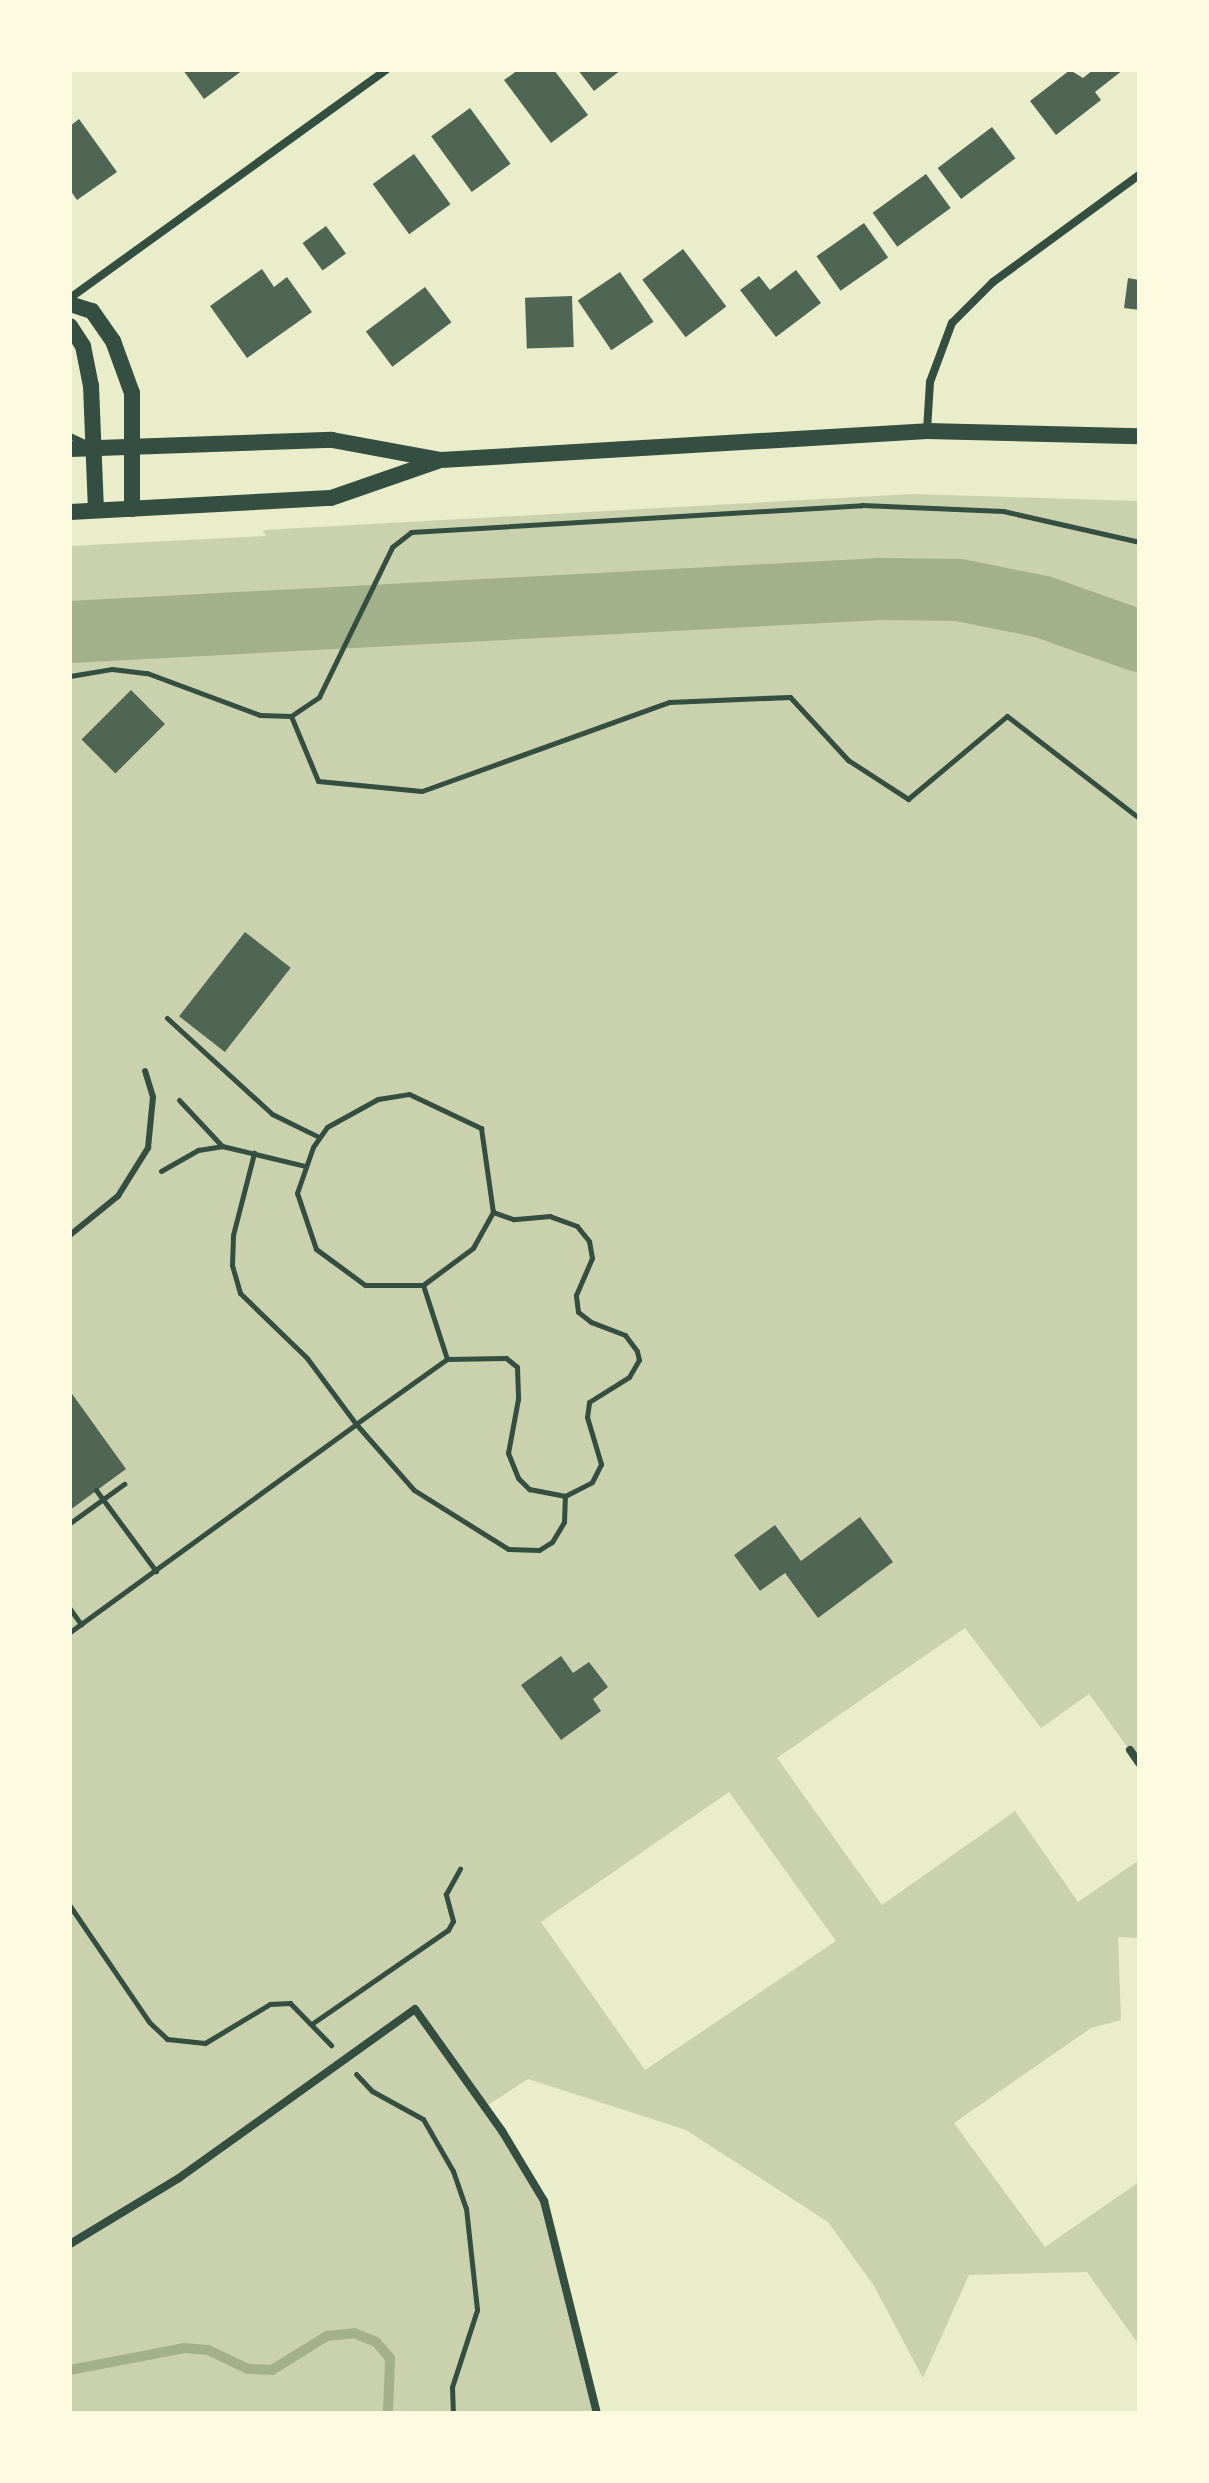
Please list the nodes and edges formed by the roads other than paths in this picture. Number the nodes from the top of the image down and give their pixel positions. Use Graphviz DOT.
graph roads {
  1 [pos="386,70"];
  2 [pos="1139,175"];
  3 [pos="70,301"];
  4 [pos="70,326"];
  5 [pos="927,431"];
  6 [pos="70,436"];
  7 [pos="1139,436"];
  8 [pos="132,446"];
  9 [pos="93,448"];
  10 [pos="70,449"];
  11 [pos="441,460"];
  12 [pos="132,509"];
  13 [pos="96,510"];
  14 [pos="70,512"];
  15 [pos="145,1071"];
  16 [pos="70,1235"];
  17 [pos="1130,1750"];
  18 [pos="1139,1763"];
  19 [pos="70,2244"];
  20 [pos="597,2413"];
  1 -- 3 [label="street"];
  2 -- 5 [label="street"];
  3 -- 8 [label="main road"];
  4 -- 9 [label="main road"];
  5 -- 7 [label="main road"];
  5 -- 11 [label="main road"];
  6 -- 9 [label="lane"];
  8 -- 9 [label="main road"];
  8 -- 11 [label="main road"];
  8 -- 12 [label="main road"];
  9 -- 10 [label="main road"];
  9 -- 13 [label="main road"];
  11 -- 12 [label="main road"];
  12 -- 13 [label="main road"];
  13 -- 14 [label="main road"];
  15 -- 16 [label="lane"];
  17 -- 18 [label="street"];
  19 -- 20 [label="street"];
}
